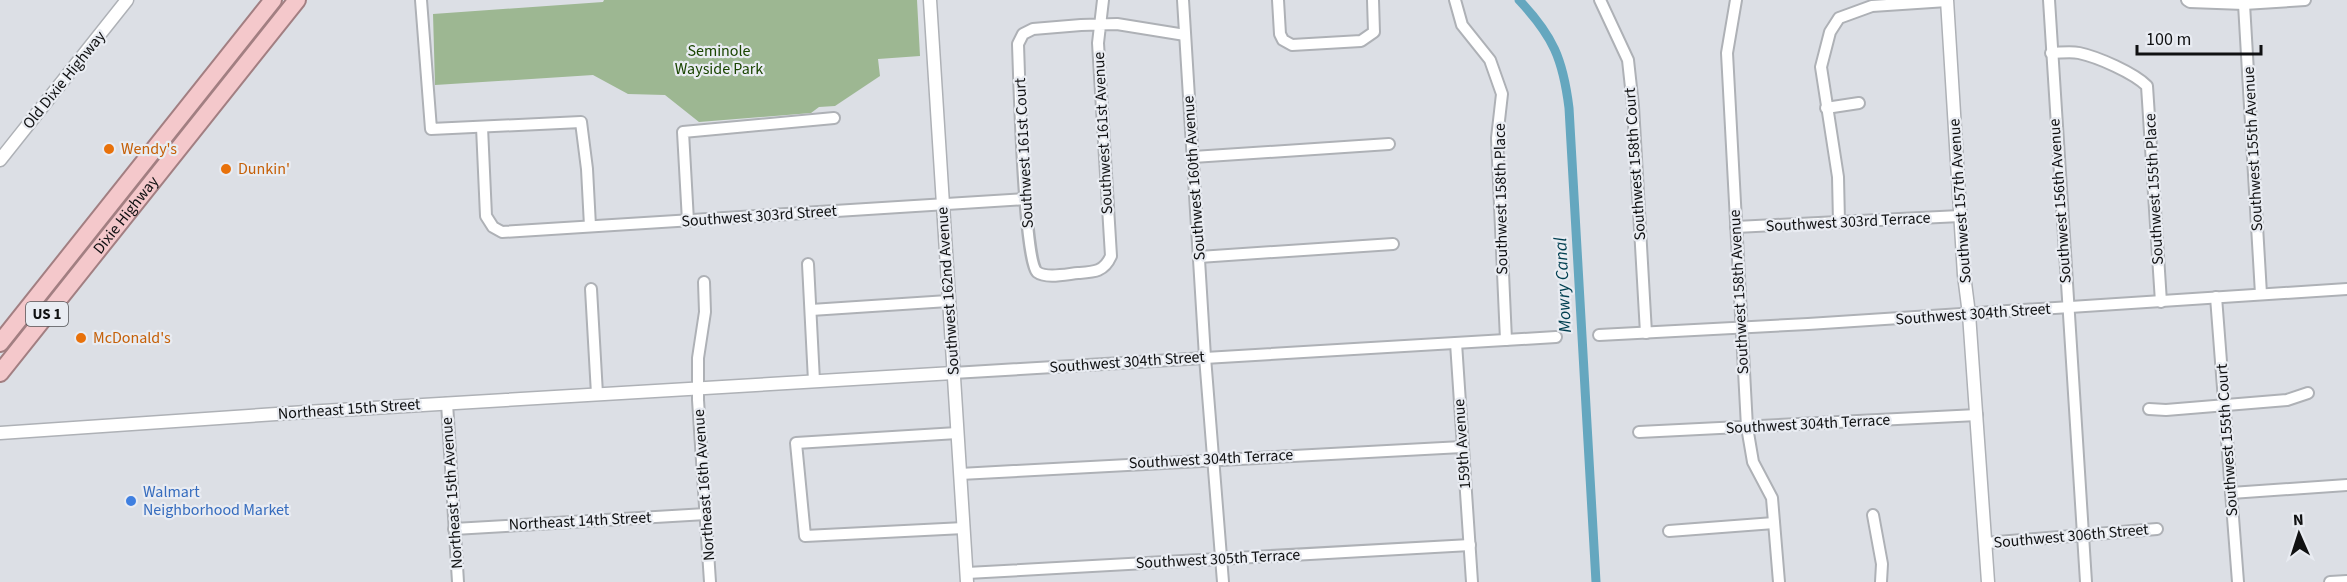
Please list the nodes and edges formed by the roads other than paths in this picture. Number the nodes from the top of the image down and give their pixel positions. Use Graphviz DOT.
graph roads {
  1 [pos="127,0"];
  2 [pos="273,0"];
  3 [pos="297,0"];
  4 [pos="421,0"];
  5 [pos="930,0"];
  6 [pos="1103,0"];
  7 [pos="1183,0"];
  8 [pos="1278,0"];
  9 [pos="1373,0"];
  10 [pos="1455,0"];
  11 [pos="1600,0"];
  12 [pos="1947,0"];
  13 [pos="2049,0"];
  14 [pos="2187,0"];
  15 [pos="2305,0"];
  16 [pos="1734,1"];
  17 [pos="2244,4"];
  18 [pos="1100,24"];
  19 [pos="1185,35"];
  20 [pos="240,42"];
  21 [pos="2051,53"];
  22 [pos="1859,103"];
  23 [pos="1826,108"];
  24 [pos="834,118"];
  25 [pos="482,126"];
  26 [pos="1389,144"];
  27 [pos="182,145"];
  28 [pos="150,155"];
  29 [pos="1193,157"];
  30 [pos="0,160"];
  31 [pos="1026,199"];
  32 [pos="942,203"];
  33 [pos="1960,216"];
  34 [pos="688,221"];
  35 [pos="1839,222"];
  36 [pos="590,226"];
  37 [pos="1736,227"];
  38 [pos="1393,244"];
  39 [pos="94,255"];
  40 [pos="1199,256"];
  41 [pos="808,264"];
  42 [pos="1037,272"];
  43 [pos="704,282"];
  44 [pos="591,289"];
  45 [pos="2347,289"];
  46 [pos="2261,294"];
  47 [pos="2216,297"];
  48 [pos="948,301"];
  49 [pos="2161,302"];
  50 [pos="2067,308"];
  51 [pos="811,310"];
  52 [pos="1969,314"];
  53 [pos="1740,327"];
  54 [pos="1646,333"];
  55 [pos="1599,335"];
  56 [pos="1556,337"];
  57 [pos="4,338"];
  58 [pos="1506,340"];
  59 [pos="1456,343"];
  60 [pos="0,357"];
  61 [pos="1205,357"];
  62 [pos="0,373"];
  63 [pos="953,373"];
  64 [pos="814,381"];
  65 [pos="698,388"];
  66 [pos="2308,393"];
  67 [pos="597,394"];
  68 [pos="447,403"];
  69 [pos="2224,405"];
  70 [pos="2149,409"];
  71 [pos="1977,415"];
  72 [pos="1747,427"];
  73 [pos="1638,432"];
  74 [pos="0,433"];
  75 [pos="957,433"];
  76 [pos="1462,447"];
  77 [pos="1214,459"];
  78 [pos="960,474"];
  79 [pos="2347,485"];
  80 [pos="2231,493"];
  81 [pos="705,514"];
  82 [pos="1873,515"];
  83 [pos="1774,524"];
  84 [pos="964,528"];
  85 [pos="454,529"];
  86 [pos="2157,529"];
  87 [pos="1669,531"];
  88 [pos="2082,535"];
  89 [pos="1985,543"];
  90 [pos="1470,545"];
  91 [pos="1220,559"];
  92 [pos="967,578"];
  93 [pos="2347,581"];
  94 [pos="458,582"];
  95 [pos="710,582"];
  96 [pos="1223,582"];
  97 [pos="1472,582"];
  98 [pos="1779,582"];
  99 [pos="1881,582"];
  100 [pos="1988,582"];
  101 [pos="2086,582"];
  102 [pos="2238,582"];
  103 [pos="2330,582"];
  1 -- 30 [label="street, Old Dixie Highway"];
  2 -- 20 [label="highway, US 1"];
  3 -- 27 [label="highway, Dixie Highway / US 1"];
  4 -- 25 [label="street"];
  5 -- 32 [label="street, Southwest 162nd Avenue"];
  6 -- 18 [label="street, Southwest 161st Avenue"];
  7 -- 19 [label="street, Southwest 160th Avenue"];
  8 -- 9 [label="street"];
  10 -- 58 [label="street, Southwest 158th Place"];
  11 -- 54 [label="street, Southwest 158th Court"];
  12 -- 23 [label="street"];
  12 -- 33 [label="street, Southwest 157th Avenue"];
  13 -- 21 [label="street, Southwest 156th Avenue"];
  14 -- 17 [label="street"];
  15 -- 17 [label="street"];
  16 -- 37 [label="street, Southwest 158th Avenue"];
  17 -- 46 [label="street, Southwest 155th Avenue"];
  18 -- 19 [label="street"];
  18 -- 31 [label="street, Southwest 161st Court"];
  18 -- 42 [label="street, Southwest 161st Avenue"];
  19 -- 29 [label="street, Southwest 160th Avenue"];
  20 -- 27 [label="highway"];
  20 -- 28 [label="highway, Dixie Highway / US 1"];
  21 -- 49 [label="street, Southwest 155th Place"];
  21 -- 50 [label="street, Southwest 156th Avenue"];
  22 -- 23 [label="street"];
  23 -- 35 [label="street"];
  24 -- 34 [label="street"];
  25 -- 36 [label="street, Southwest 303rd Street"];
  25 -- 36 [label="street"];
  26 -- 29 [label="street"];
  27 -- 39 [label="highway, Dixie Highway / US 1"];
  28 -- 39 [label="highway"];
  28 -- 57 [label="highway, Dixie Highway / US 1"];
  29 -- 40 [label="street, Southwest 160th Avenue"];
  31 -- 32 [label="street, Southwest 303rd Street"];
  31 -- 42 [label="street, Southwest 161st Court"];
  32 -- 34 [label="street, Southwest 303rd Street"];
  32 -- 48 [label="street, Southwest 162nd Avenue"];
  33 -- 35 [label="street, Southwest 303rd Terrace"];
  33 -- 52 [label="street, Southwest 157th Avenue"];
  34 -- 36 [label="street, Southwest 303rd Street"];
  35 -- 37 [label="street, Southwest 303rd Terrace"];
  37 -- 53 [label="street, Southwest 158th Avenue"];
  38 -- 40 [label="street"];
  39 -- 62 [label="highway, Dixie Highway / US 1"];
  40 -- 61 [label="street, Southwest 160th Avenue"];
  41 -- 51 [label="street"];
  43 -- 65 [label="street, Northeast 16th Avenue"];
  44 -- 67 [label="street"];
  45 -- 46 [label="street, Southwest 304th Street"];
  46 -- 47 [label="street, Southwest 304th Street"];
  47 -- 49 [label="street, Southwest 304th Street"];
  47 -- 69 [label="street, Southwest 155th Court"];
  48 -- 51 [label="street"];
  48 -- 63 [label="street, Southwest 162nd Avenue"];
  49 -- 50 [label="street, Southwest 304th Street"];
  50 -- 52 [label="street, Southwest 304th Street"];
  50 -- 88 [label="street, Southwest 156th Avenue"];
  51 -- 64 [label="street"];
  52 -- 53 [label="street, Southwest 304th Street"];
  52 -- 71 [label="street, Southwest 157th Avenue"];
  53 -- 54 [label="street, Southwest 304th Street"];
  53 -- 72 [label="street, Southwest 158th Avenue"];
  54 -- 55 [label="street, Southwest 304th Street"];
  56 -- 58 [label="street, Southwest 304th Street"];
  57 -- 60 [label="highway"];
  58 -- 59 [label="street, Southwest 304th Street"];
  59 -- 61 [label="street, Southwest 304th Street"];
  59 -- 76 [label="street, 159th Avenue"];
  61 -- 63 [label="street, Southwest 304th Street"];
  61 -- 77 [label="street, Southwest 160th Avenue"];
  63 -- 64 [label="street, Southwest 304th Street"];
  63 -- 75 [label="street, Southwest 162nd Avenue"];
  64 -- 65 [label="street, Southwest 304th Street"];
  65 -- 67 [label="street, Northeast 15th Street"];
  65 -- 81 [label="street, Northeast 16th Avenue"];
  66 -- 69 [label="street"];
  67 -- 68 [label="street, Northeast 15th Street"];
  68 -- 74 [label="street, Northeast 15th Street"];
  68 -- 85 [label="street, Northeast 15th Avenue"];
  69 -- 70 [label="street"];
  69 -- 80 [label="street, Southwest 155th Court"];
  71 -- 72 [label="street, Southwest 304th Terrace"];
  71 -- 89 [label="street, Southwest 157th Avenue"];
  72 -- 73 [label="street, Southwest 304th Terrace"];
  72 -- 83 [label="street, Southwest 158th Avenue"];
  75 -- 78 [label="street, Southwest 162nd Avenue"];
  75 -- 84 [label="street"];
  76 -- 77 [label="street, Southwest 304th Terrace"];
  76 -- 90 [label="street, 159th Avenue"];
  77 -- 78 [label="street, Southwest 304th Terrace"];
  77 -- 91 [label="street, Southwest 160th Avenue"];
  78 -- 84 [label="street, Southwest 162nd Avenue"];
  79 -- 80 [label="street"];
  80 -- 102 [label="street, Southwest 155th Court"];
  81 -- 85 [label="street, Northeast 14th Street"];
  81 -- 95 [label="street, Northeast 16th Avenue"];
  82 -- 99 [label="street"];
  83 -- 87 [label="street"];
  83 -- 98 [label="street, Southwest 158th Avenue"];
  84 -- 92 [label="street, Southwest 162nd Avenue"];
  85 -- 94 [label="street, Northeast 15th Avenue"];
  86 -- 88 [label="street, Southwest 306th Street"];
  88 -- 89 [label="street, Southwest 306th Street"];
  88 -- 101 [label="street, Southwest 156th Avenue"];
  89 -- 100 [label="street, Southwest 157th Avenue"];
  90 -- 91 [label="street, Southwest 305th Terrace"];
  90 -- 97 [label="street, 159th Avenue"];
  91 -- 92 [label="street, Southwest 305th Terrace"];
  91 -- 96 [label="street"];
  93 -- 103 [label="street"];
}
